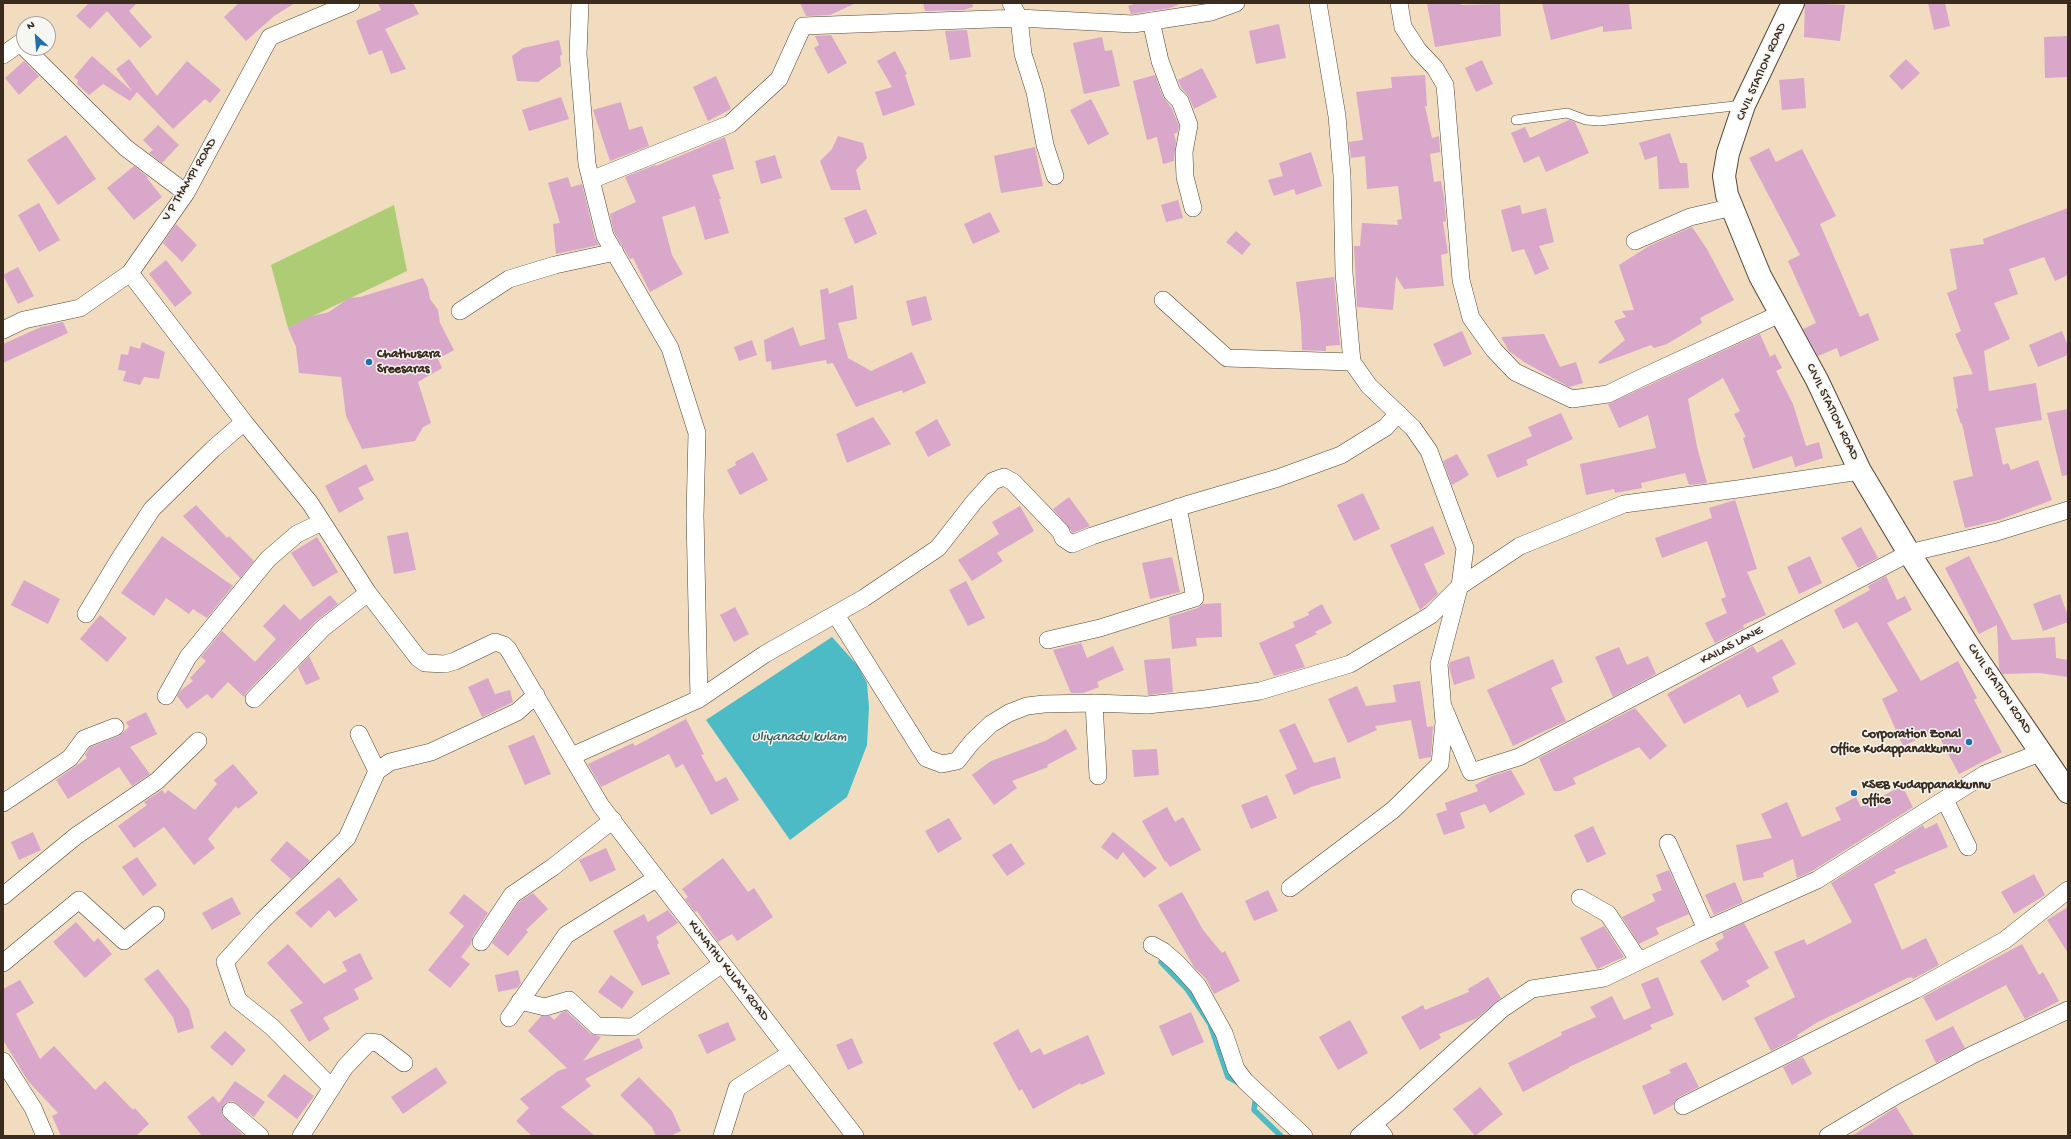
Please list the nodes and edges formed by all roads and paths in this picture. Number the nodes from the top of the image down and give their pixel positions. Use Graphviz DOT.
graph roads {
  1 [pos="351,3"];
  2 [pos="580,3"];
  3 [pos="1011,3"];
  4 [pos="1236,3"];
  5 [pos="1318,3"];
  6 [pos="1399,3"];
  7 [pos="1793,3"];
  8 [pos="1184,9"];
  9 [pos="1019,18"];
  10 [pos="1151,22"];
  11 [pos="16,46"];
  12 [pos="3,55"];
  13 [pos="32,56"];
  14 [pos="1744,105"];
  15 [pos="1516,120"];
  16 [pos="1055,176"];
  17 [pos="591,180"];
  18 [pos="186,192"];
  19 [pos="1733,207"];
  20 [pos="1193,208"];
  21 [pos="1635,241"];
  22 [pos="615,252"];
  23 [pos="130,273"];
  24 [pos="1163,300"];
  25 [pos="460,311"];
  26 [pos="1782,313"];
  27 [pos="3,330"];
  28 [pos="1352,362"];
  29 [pos="1398,413"];
  30 [pos="244,422"];
  31 [pos="1860,471"];
  32 [pos="1178,507"];
  33 [pos="2068,510"];
  34 [pos="322,522"];
  35 [pos="1909,553"];
  36 [pos="1460,586"];
  37 [pos="368,593"];
  38 [pos="86,614"];
  39 [pos="836,615"];
  40 [pos="1048,640"];
  41 [pos="536,694"];
  42 [pos="166,696"];
  43 [pos="254,699"];
  44 [pos="699,699"];
  45 [pos="1094,703"];
  46 [pos="1442,704"];
  47 [pos="115,727"];
  48 [pos="359,734"];
  49 [pos="198,741"];
  50 [pos="2042,752"];
  51 [pos="572,756"];
  52 [pos="377,771"];
  53 [pos="1098,776"];
  54 [pos="2068,792"];
  55 [pos="1945,800"];
  56 [pos="3,803"];
  57 [pos="613,820"];
  58 [pos="1668,843"];
  59 [pos="1968,847"];
  60 [pos="657,878"];
  61 [pos="1290,888"];
  62 [pos="2068,890"];
  63 [pos="3,896"];
  64 [pos="1580,898"];
  65 [pos="156,915"];
  66 [pos="1706,929"];
  67 [pos="481,942"];
  68 [pos="1152,945"];
  69 [pos="1639,960"];
  70 [pos="3,963"];
  71 [pos="722,964"];
  72 [pos="520,1001"];
  73 [pos="2068,1010"];
  74 [pos="509,1018"];
  75 [pos="791,1053"];
  76 [pos="3,1061"];
  77 [pos="404,1064"];
  78 [pos="332,1088"];
  79 [pos="1683,1106"];
  80 [pos="231,1111"];
  81 [pos="1379,1130"];
  82 [pos="45,1136"];
  83 [pos="260,1136"];
  84 [pos="301,1136"];
  85 [pos="722,1136"];
  86 [pos="855,1136"];
  87 [pos="1304,1136"];
  88 [pos="1359,1136"];
  89 [pos="1828,1136"];
  1 -- 18 [label="street, V P THAMPI ROAD"];
  2 -- 17 [label="street"];
  3 -- 9 [label="street"];
  4 -- 8 [label="street"];
  5 -- 28 [label="street"];
  6 -- 26 [label="street"];
  7 -- 14 [label="main road, CIVIL STATION ROAD"];
  8 -- 10 [label="street"];
  9 -- 10 [label="street"];
  9 -- 16 [label="street"];
  9 -- 17 [label="street"];
  10 -- 20 [label="street"];
  11 -- 12 [label="street"];
  13 -- 18 [label="street"];
  14 -- 15 [label="lane"];
  14 -- 19 [label="main road, CIVIL STATION ROAD"];
  17 -- 22 [label="street"];
  18 -- 23 [label="street, V P THAMPI ROAD"];
  19 -- 21 [label="street"];
  19 -- 26 [label="main road, CIVIL STATION ROAD"];
  22 -- 25 [label="street"];
  22 -- 44 [label="street"];
  23 -- 27 [label="street, V P THAMPI ROAD"];
  23 -- 30 [label="street"];
  24 -- 28 [label="street"];
  26 -- 31 [label="main road, CIVIL STATION ROAD"];
  28 -- 29 [label="street"];
  29 -- 32 [label="street"];
  29 -- 36 [label="street"];
  30 -- 34 [label="street"];
  30 -- 38 [label="street"];
  31 -- 35 [label="main road, CIVIL STATION ROAD"];
  31 -- 36 [label="street"];
  32 -- 39 [label="street"];
  32 -- 40 [label="street"];
  33 -- 35 [label="street, KAILAS LANE"];
  34 -- 37 [label="street"];
  34 -- 42 [label="street"];
  35 -- 46 [label="street, KAILAS LANE"];
  35 -- 50 [label="main road, CIVIL STATION ROAD"];
  36 -- 45 [label="street"];
  36 -- 46 [label="street"];
  37 -- 41 [label="street, KUNATHU KULAM ROAD"];
  37 -- 43 [label="street"];
  39 -- 44 [label="street"];
  39 -- 45 [label="street"];
  41 -- 51 [label="street, KUNATHU KULAM ROAD"];
  41 -- 52 [label="street"];
  44 -- 51 [label="street"];
  45 -- 53 [label="street"];
  46 -- 61 [label="street"];
  47 -- 56 [label="street"];
  48 -- 52 [label="street"];
  49 -- 63 [label="street"];
  50 -- 54 [label="main road, CIVIL STATION ROAD"];
  50 -- 55 [label="street"];
  51 -- 57 [label="street, KUNATHU KULAM ROAD"];
  52 -- 78 [label="street"];
  55 -- 59 [label="street"];
  55 -- 66 [label="street"];
  57 -- 60 [label="street, KUNATHU KULAM ROAD"];
  57 -- 67 [label="street"];
  58 -- 66 [label="street"];
  60 -- 71 [label="street, KUNATHU KULAM ROAD"];
  60 -- 72 [label="street"];
  62 -- 79 [label="street"];
  64 -- 69 [label="street"];
  65 -- 70 [label="street"];
  66 -- 69 [label="street"];
  68 -- 87 [label="street"];
  69 -- 81 [label="street"];
  71 -- 72 [label="street"];
  71 -- 75 [label="street, KUNATHU KULAM ROAD"];
  72 -- 74 [label="street"];
  73 -- 89 [label="street"];
  75 -- 85 [label="street"];
  75 -- 86 [label="street, KUNATHU KULAM ROAD"];
  76 -- 82 [label="street"];
  77 -- 78 [label="street"];
  78 -- 84 [label="street"];
  80 -- 83 [label="street"];
  81 -- 88 [label="street"];
}
